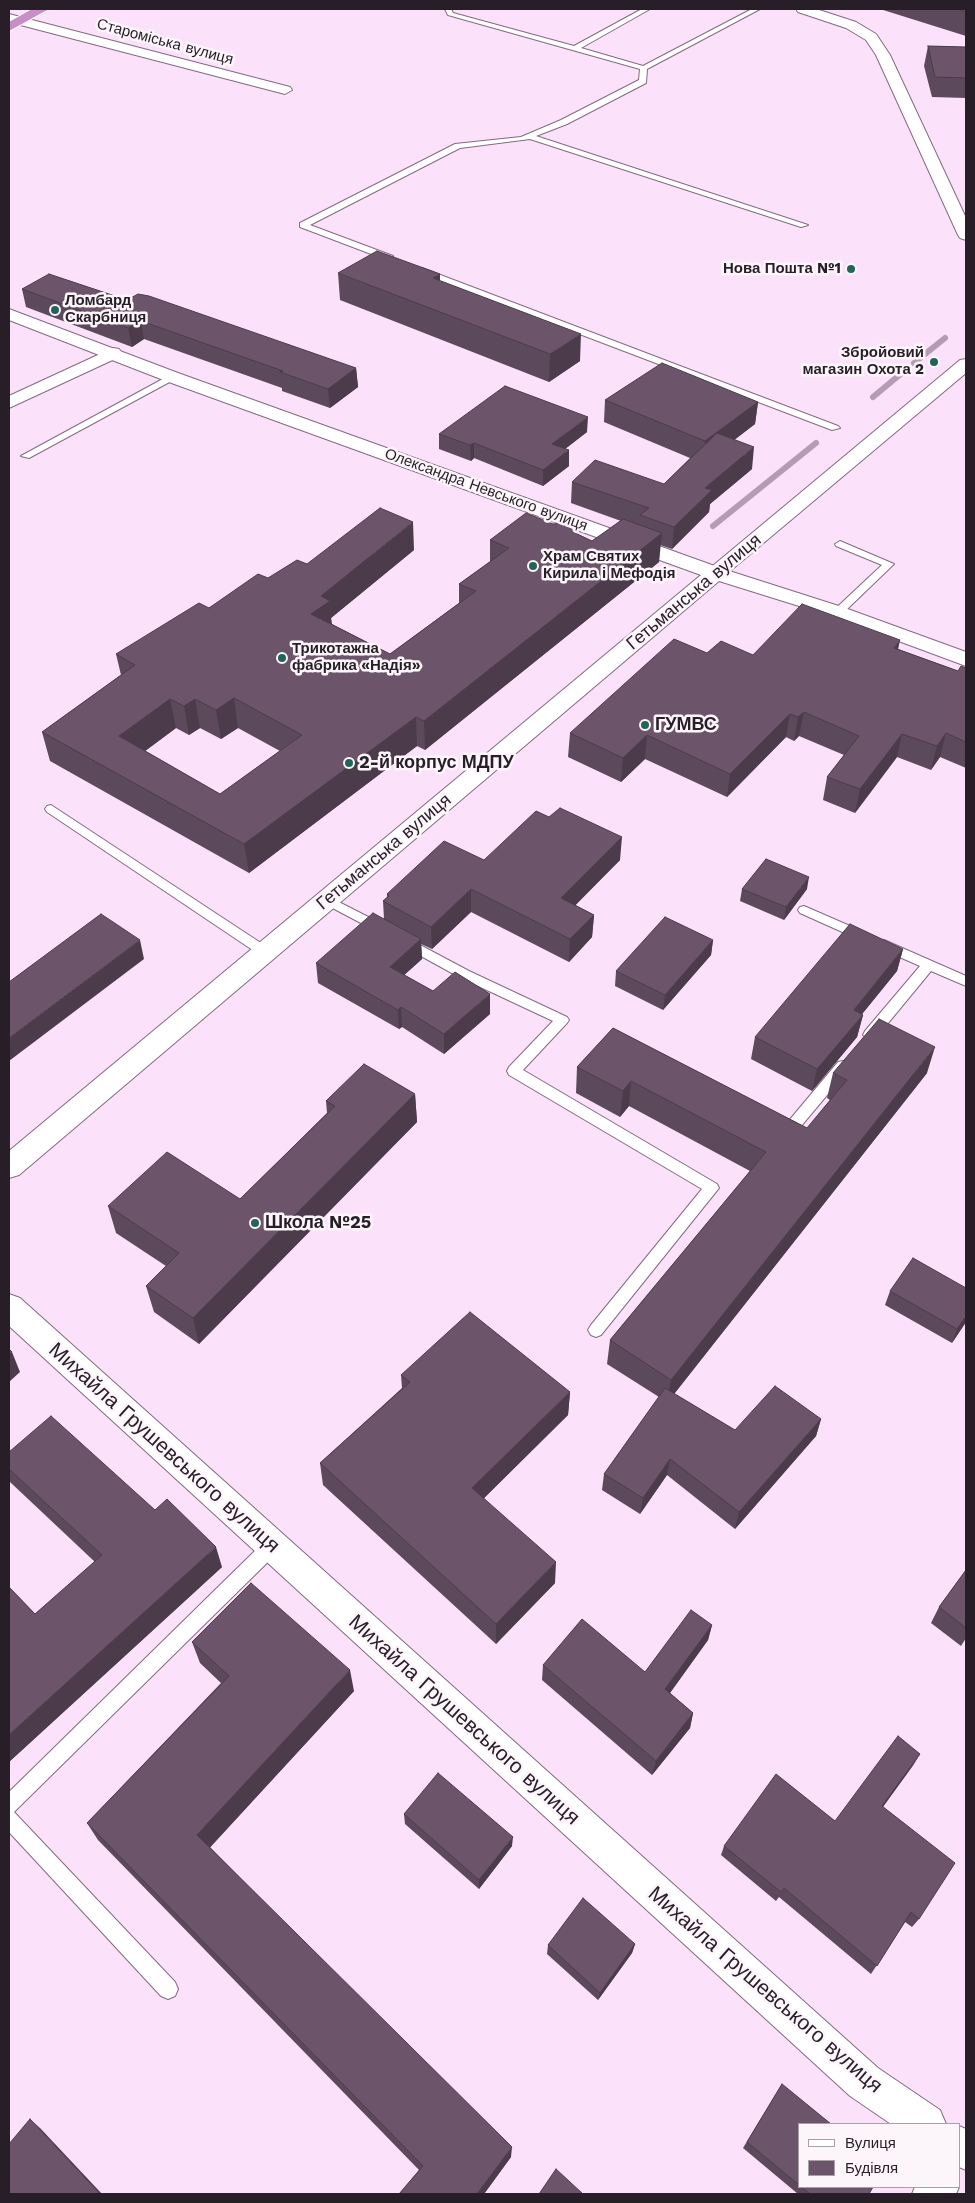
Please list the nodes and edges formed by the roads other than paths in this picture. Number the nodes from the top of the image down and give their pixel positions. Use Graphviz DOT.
graph roads {
  1 [pos="42,9"];
  2 [pos="448,9"];
  3 [pos="647,9"];
  4 [pos="757,9"];
  5 [pos="803,9"];
  6 [pos="12,22"];
  7 [pos="574,49"];
  8 [pos="644,68"];
  9 [pos="284,90"];
  10 [pos="529,136"];
  11 [pos="804,225"];
  12 [pos="966,235"];
  13 [pos="403,263"];
  14 [pos="412,267"];
  15 [pos="9,314"];
  16 [pos="113,353"];
  17 [pos="966,364"];
  18 [pos="172,376"];
  19 [pos="9,403"];
  20 [pos="835,428"];
  21 [pos="26,456"];
  22 [pos="840,544"];
  23 [pos="716,573"];
  24 [pos="838,612"];
  25 [pos="966,659"];
  26 [pos="51,809"];
  27 [pos="327,900"];
  28 [pos="804,910"];
  29 [pos="265,952"];
  30 [pos="929,964"];
  31 [pos="966,981"];
  32 [pos="787,1133"];
  33 [pos="9,1167"];
  34 [pos="9,1307"];
  35 [pos="596,1330"];
  36 [pos="272,1546"];
  37 [pos="9,1805"];
  38 [pos="9,1819"];
  39 [pos="168,1989"];
  40 [pos="925,2123"];
  1 -- 6 [label="highway"];
  2 -- 7 [label="lane"];
  3 -- 7 [label="lane"];
  4 -- 8 [label="lane"];
  5 -- 12 [label="street"];
  6 -- 9 [label="street, Староміська вулиця"];
  7 -- 8 [label="lane"];
  8 -- 10 [label="lane"];
  10 -- 11 [label="lane"];
  10 -- 13 [label="lane"];
  14 -- 20 [label="lane"];
  15 -- 16 [label="street, Олександра Невського вулиця"];
  16 -- 18 [label="street, Олександра Невського вулиця"];
  16 -- 19 [label="street"];
  17 -- 23 [label="street, Гетьманська вулиця"];
  18 -- 21 [label="lane"];
  18 -- 23 [label="street, Олександра Невського вулиця"];
  22 -- 24 [label="lane"];
  23 -- 24 [label="street, Олександра Невського вулиця"];
  23 -- 27 [label="street, Гетьманська вулиця"];
  24 -- 25 [label="street, Олександра Невського вулиця"];
  26 -- 29 [label="lane"];
  27 -- 29 [label="street, Гетьманська вулиця"];
  27 -- 35 [label="lane"];
  28 -- 30 [label="lane"];
  29 -- 33 [label="street, Гетьманська вулиця"];
  30 -- 31 [label="lane"];
  30 -- 32 [label="lane"];
  34 -- 36 [label="street, Михайла Грушевського вулиця"];
  36 -- 37 [label="lane"];
  36 -- 40 [label="street, Михайла Грушевського вулиця"];
  38 -- 39 [label="lane"];
}
